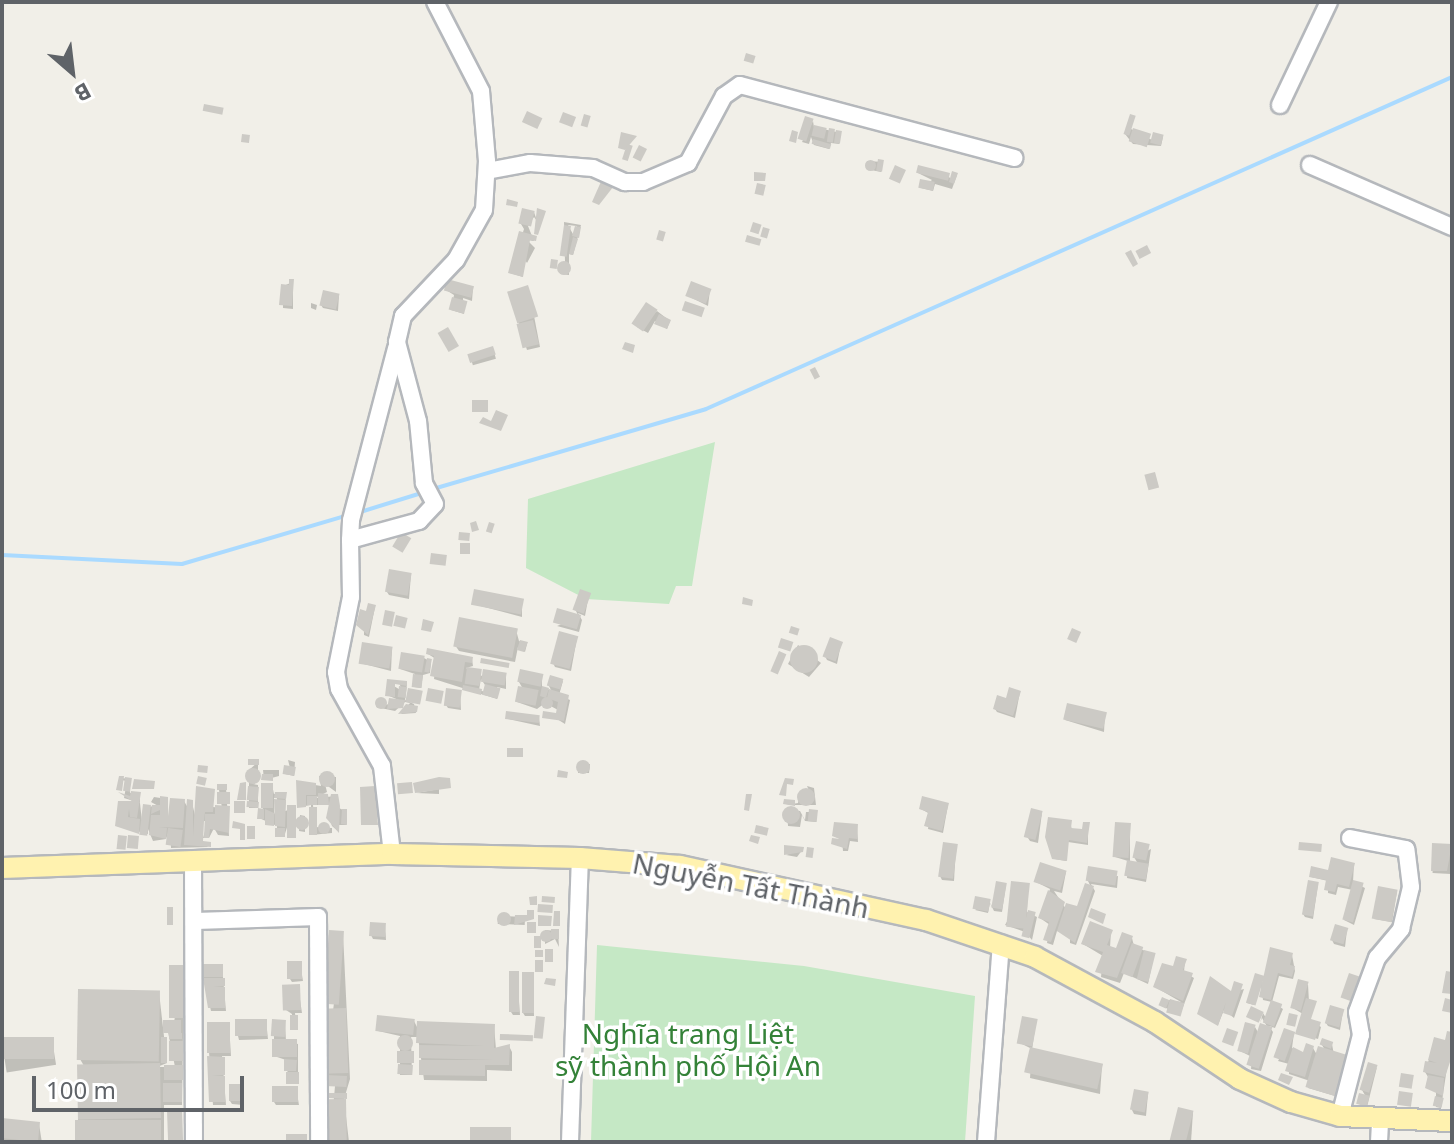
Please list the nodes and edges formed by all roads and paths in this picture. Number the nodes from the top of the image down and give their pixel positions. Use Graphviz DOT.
graph roads {
  1 [pos="435,2"];
  2 [pos="1329,2"];
  3 [pos="1280,105"];
  4 [pos="1014,158"];
  5 [pos="1310,165"];
  6 [pos="487,171"];
  7 [pos="1452,227"];
  8 [pos="397,342"];
  9 [pos="350,540"];
  10 [pos="1350,838"];
  11 [pos="392,854"];
  12 [pos="580,858"];
  13 [pos="193,861"];
  14 [pos="2,868"];
  15 [pos="196,921"];
  16 [pos="1001,944"];
  17 [pos="1340,1116"];
  18 [pos="1380,1120"];
  19 [pos="1452,1121"];
  20 [pos="194,1142"];
  21 [pos="319,1142"];
  22 [pos="570,1142"];
  23 [pos="986,1142"];
  24 [pos="1379,1142"];
  1 -- 6 [label="street"];
  2 -- 3 [label="street"];
  4 -- 6 [label="street"];
  5 -- 7 [label="street"];
  6 -- 8 [label="street"];
  8 -- 9 [label="street"];
  8 -- 9 [label="street"];
  9 -- 11 [label="street"];
  10 -- 17 [label="street"];
  11 -- 12 [label="main road, Nguyễn Tất Thành"];
  11 -- 13 [label="main road, Nguyễn Tất Thành"];
  12 -- 16 [label="main road, Nguyễn Tất Thành"];
  12 -- 22 [label="street"];
  13 -- 14 [label="main road, Nguyễn Tất Thành"];
  13 -- 15 [label="street"];
  15 -- 20 [label="street"];
  15 -- 21 [label="street"];
  16 -- 17 [label="main road, Nguyễn Tất Thành"];
  16 -- 23 [label="street"];
  17 -- 18 [label="main road, Nguyễn Tất Thành"];
  18 -- 19 [label="main road, Nguyễn Tất Thành"];
  18 -- 24 [label="street"];
}
